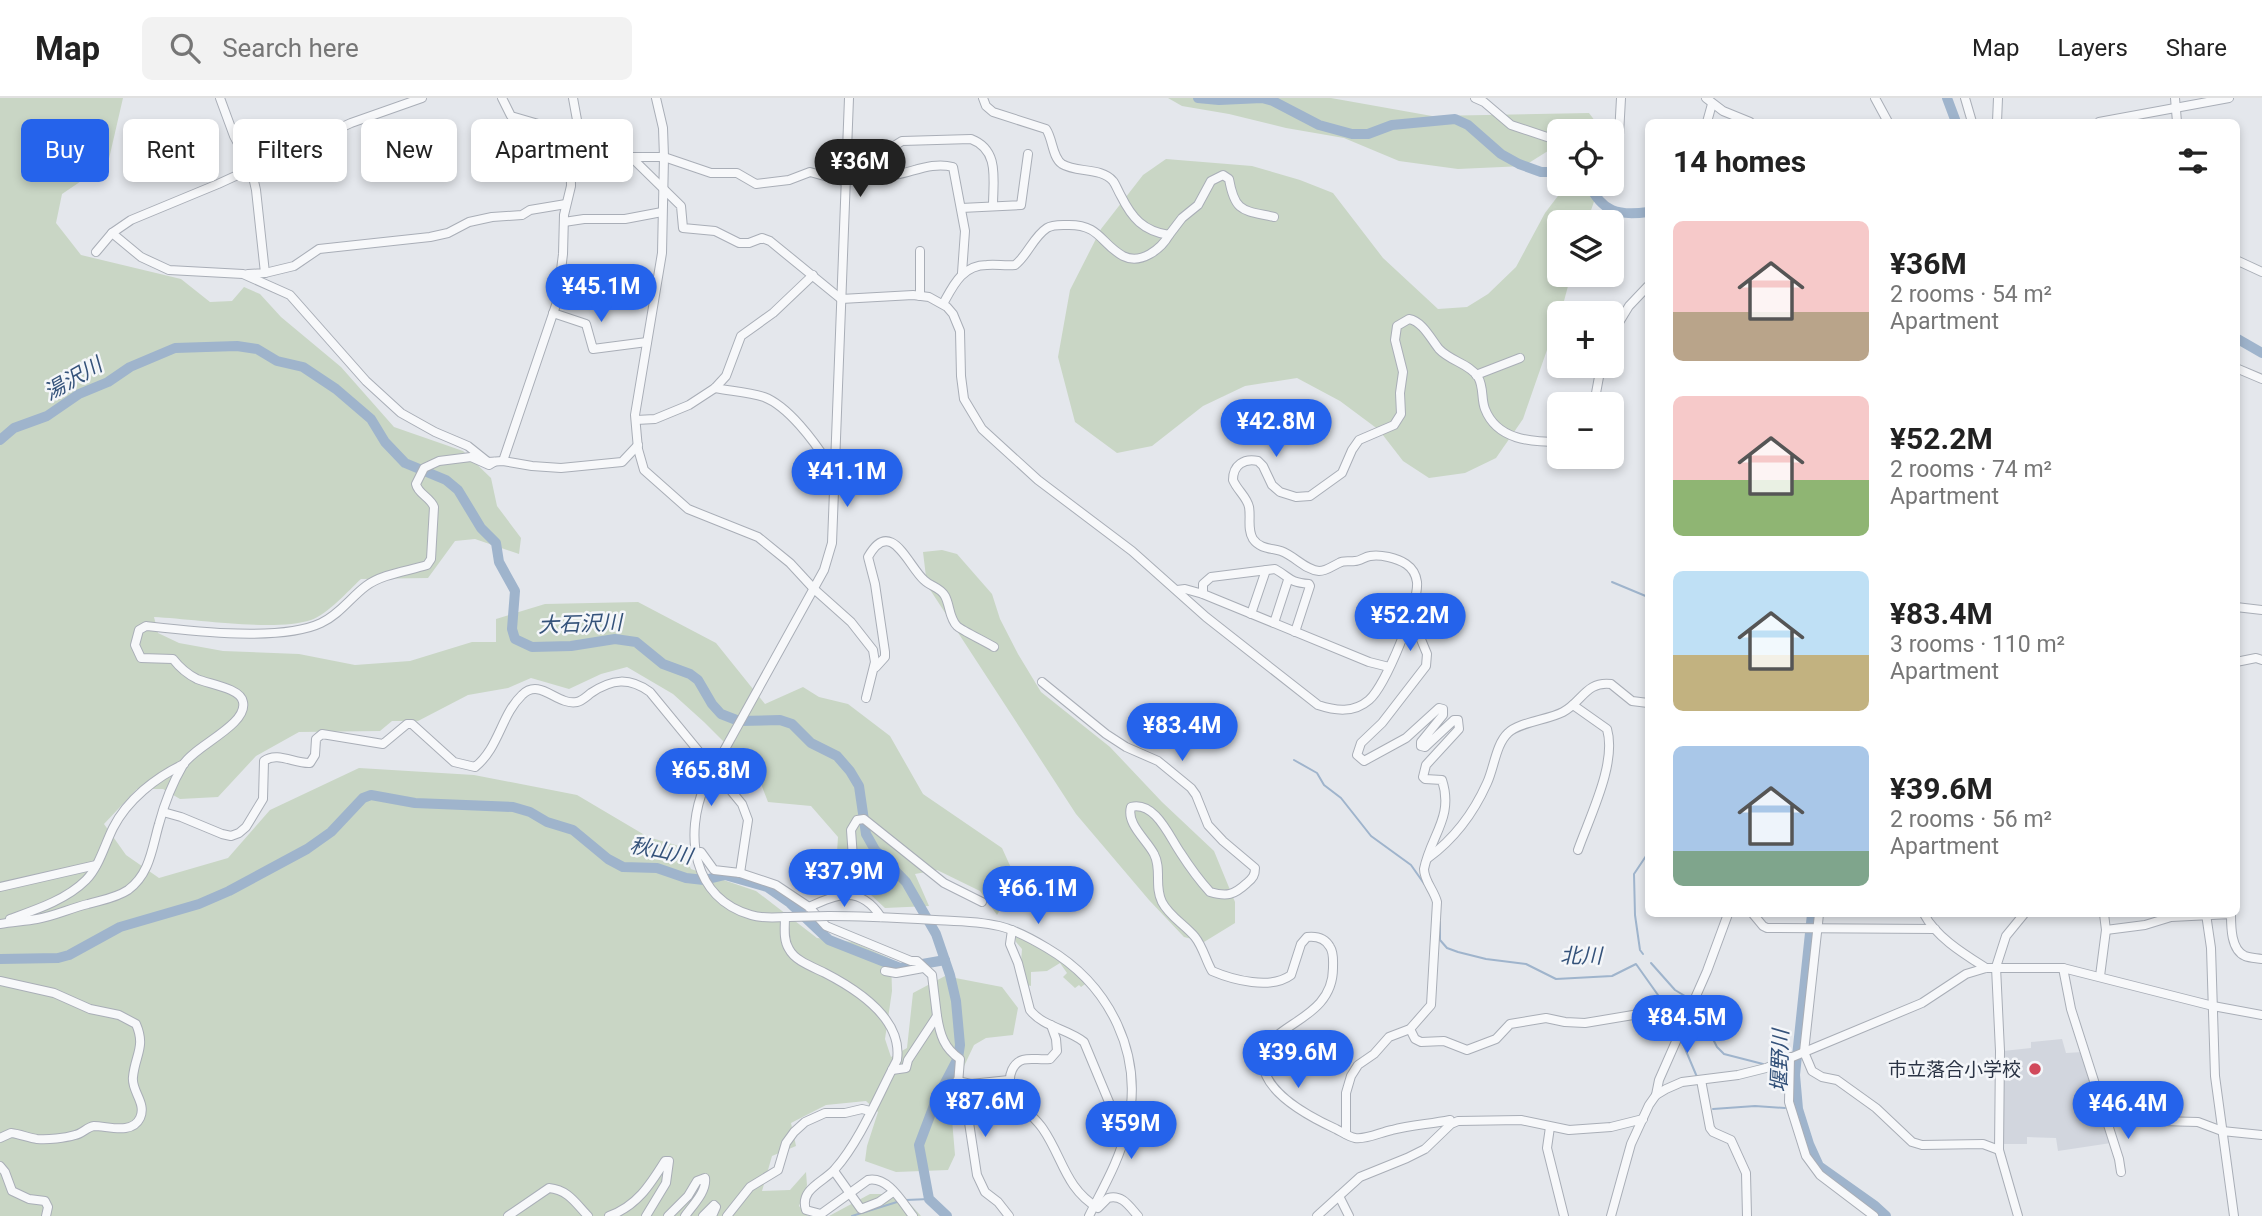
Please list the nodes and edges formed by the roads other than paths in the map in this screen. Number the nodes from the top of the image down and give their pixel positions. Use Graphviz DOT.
graph roads {
  1 [pos="220,98"];
  2 [pos="422,98"];
  3 [pos="502,98"];
  4 [pos="573,98"];
  5 [pos="656,98"];
  6 [pos="849,98"];
  7 [pos="984,98"];
  8 [pos="1475,98"];
  9 [pos="1621,98"];
  10 [pos="1875,98"];
  11 [pos="1965,98"];
  12 [pos="1998,98"];
  13 [pos="2175,98"];
  14 [pos="2229,98"];
  15 [pos="1709,101"];
  16 [pos="2176,109"];
  17 [pos="520,119"];
  18 [pos="577,119"];
  19 [pos="1620,119"];
  20 [pos="1707,119"];
  21 [pos="1740,119"];
  22 [pos="1886,119"];
  23 [pos="1971,119"];
  24 [pos="1997,119"];
  25 [pos="2117,119"];
  26 [pos="2177,119"];
  27 [pos="347,125"];
  28 [pos="233,133"];
  29 [pos="1547,137"];
  30 [pos="1028,154"];
  31 [pos="633,157"];
  32 [pos="664,158"];
  33 [pos="633,159"];
  34 [pos="846,169"];
  35 [pos="879,169"];
  36 [pos="233,176"];
  37 [pos="255,182"];
  38 [pos="571,182"];
  39 [pos="846,182"];
  40 [pos="663,186"];
  41 [pos="566,204"];
  42 [pos="993,206"];
  43 [pos="961,208"];
  44 [pos="662,212"];
  45 [pos="1274,217"];
  46 [pos="564,222"];
  47 [pos="112,233"];
  48 [pos="1168,235"];
  49 [pos="920,251"];
  50 [pos="96,252"];
  51 [pos="2240,262"];
  52 [pos="2262,272"];
  53 [pos="265,273"];
  54 [pos="243,274"];
  55 [pos="962,274"];
  56 [pos="813,275"];
  57 [pos="1645,289"];
  58 [pos="920,296"];
  59 [pos="841,299"];
  60 [pos="943,304"];
  61 [pos="554,313"];
  62 [pos="1624,314"];
  63 [pos="647,342"];
  64 [pos="1520,358"];
  65 [pos="2240,370"];
  66 [pos="1476,375"];
  67 [pos="2262,379"];
  68 [pos="715,388"];
  69 [pos="636,420"];
  70 [pos="1547,441"];
  71 [pos="638,445"];
  72 [pos="499,462"];
  73 [pos="834,464"];
  74 [pos="1266,570"];
  75 [pos="1288,580"];
  76 [pos="814,589"];
  77 [pos="1177,590"];
  78 [pos="1203,594"];
  79 [pos="2240,607"];
  80 [pos="2262,610"];
  81 [pos="1251,614"];
  82 [pos="1274,623"];
  83 [pos="1405,629"];
  84 [pos="1295,632"];
  85 [pos="995,647"];
  86 [pos="2262,660"];
  87 [pos="2240,661"];
  88 [pos="1389,667"];
  89 [pos="874,670"];
  90 [pos="1042,682"];
  91 [pos="866,698"];
  92 [pos="1645,703"];
  93 [pos="1573,705"];
  94 [pos="184,764"];
  95 [pos="713,770"];
  96 [pos="163,812"];
  97 [pos="1578,849"];
  98 [pos="695,853"];
  99 [pos="1426,860"];
  100 [pos="96,866"];
  101 [pos="740,873"];
  102 [pos="0,887"];
  103 [pos="839,895"];
  104 [pos="982,902"];
  105 [pos="809,907"];
  106 [pos="881,916"];
  107 [pos="787,917"];
  108 [pos="1727,917"];
  109 [pos="1755,917"];
  110 [pos="1819,917"];
  111 [pos="1926,917"];
  112 [pos="2022,917"];
  113 [pos="2104,917"];
  114 [pos="2171,917"];
  115 [pos="2206,917"];
  116 [pos="2231,917"];
  117 [pos="0,923"];
  118 [pos="1817,928"];
  119 [pos="1935,929"];
  120 [pos="1012,930"];
  121 [pos="2105,930"];
  122 [pos="2262,959"];
  123 [pos="920,966"];
  124 [pos="1996,967"];
  125 [pos="1986,968"];
  126 [pos="2063,968"];
  127 [pos="886,971"];
  128 [pos="2101,976"];
  129 [pos="0,981"];
  130 [pos="2213,1006"];
  131 [pos="2262,1007"];
  132 [pos="937,1016"];
  133 [pos="2262,1016"];
  134 [pos="1051,1025"];
  135 [pos="1684,1026"];
  136 [pos="1410,1029"];
  137 [pos="1803,1052"];
  138 [pos="1791,1057"];
  139 [pos="892,1070"];
  140 [pos="1010,1080"];
  141 [pos="1701,1080"];
  142 [pos="957,1082"];
  143 [pos="1656,1095"];
  144 [pos="870,1111"];
  145 [pos="1643,1119"];
  146 [pos="2105,1119"];
  147 [pos="1450,1120"];
  148 [pos="1550,1127"];
  149 [pos="2222,1131"];
  150 [pos="1346,1134"];
  151 [pos="2262,1135"];
  152 [pos="1124,1138"];
  153 [pos="0,1139"];
  154 [pos="1999,1150"];
  155 [pos="0,1166"];
  156 [pos="834,1171"];
  157 [pos="2121,1172"];
  158 [pos="850,1193"];
  159 [pos="1339,1196"];
  160 [pos="898,1198"];
  161 [pos="1094,1206"];
  162 [pos="46,1216"];
  163 [pos="508,1216"];
  164 [pos="588,1216"];
  165 [pos="608,1216"];
  166 [pos="646,1216"];
  167 [pos="668,1216"];
  168 [pos="685,1216"];
  169 [pos="703,1216"];
  170 [pos="712,1216"];
  171 [pos="727,1216"];
  172 [pos="913,1216"];
  173 [pos="1009,1216"];
  174 [pos="1089,1216"];
  175 [pos="1138,1216"];
  176 [pos="1317,1216"];
  177 [pos="1349,1216"];
  178 [pos="1564,1216"];
  179 [pos="1611,1216"];
  180 [pos="1747,1216"];
  181 [pos="1874,1216"];
  182 [pos="2018,1216"];
  183 [pos="2234,1216"];
  1 -- 28 [label="street"];
  2 -- 27 [label="street"];
  3 -- 17 [label="street"];
  4 -- 18 [label="street"];
  5 -- 32 [label="street"];
  6 -- 34 [label="street"];
  7 -- 48 [label="street"];
  8 -- 29 [label="street"];
  9 -- 19 [label="street"];
  10 -- 22 [label="street"];
  11 -- 23 [label="street"];
  12 -- 24 [label="street"];
  13 -- 16 [label="street"];
  14 -- 16 [label="street"];
  15 -- 20 [label="street"];
  15 -- 21 [label="street"];
  16 -- 25 [label="street"];
  16 -- 26 [label="street"];
  30 -- 42 [label="street"];
  31 -- 32 [label="street"];
  32 -- 39 [label="street"];
  32 -- 40 [label="street"];
  33 -- 40 [label="street"];
  34 -- 35 [label="street"];
  34 -- 39 [label="street"];
  35 -- 42 [label="street"];
  35 -- 43 [label="street"];
  36 -- 47 [label="street"];
  37 -- 53 [label="street"];
  38 -- 41 [label="street"];
  39 -- 59 [label="street"];
  40 -- 44 [label="street"];
  40 -- 56 [label="street"];
  41 -- 46 [label="street"];
  41 -- 53 [label="street"];
  42 -- 43 [label="street"];
  43 -- 55 [label="street"];
  44 -- 46 [label="street"];
  44 -- 63 [label="street"];
  45 -- 48 [label="street"];
  46 -- 61 [label="street"];
  47 -- 50 [label="street"];
  47 -- 54 [label="street"];
  48 -- 55 [label="street"];
  49 -- 58 [label="street"];
  51 -- 52 [label="street"];
  53 -- 54 [label="street"];
  54 -- 72 [label="street"];
  55 -- 60 [label="street"];
  56 -- 59 [label="street"];
  56 -- 68 [label="street"];
  57 -- 62 [label="street"];
  58 -- 59 [label="street"];
  58 -- 60 [label="street"];
  59 -- 73 [label="street"];
  60 -- 77 [label="street"];
  61 -- 63 [label="street"];
  61 -- 72 [label="street"];
  63 -- 69 [label="street"];
  64 -- 66 [label="street"];
  65 -- 67 [label="street"];
  66 -- 70 [label="street"];
  66 -- 83 [label="street"];
  68 -- 69 [label="street"];
  68 -- 73 [label="street"];
  69 -- 71 [label="street"];
  71 -- 72 [label="street"];
  71 -- 76 [label="street"];
  72 -- 94 [label="street"];
  73 -- 76 [label="street"];
  74 -- 75 [label="street"];
  74 -- 78 [label="street"];
  74 -- 81 [label="street"];
  75 -- 82 [label="street"];
  75 -- 84 [label="street"];
  76 -- 89 [label="street"];
  76 -- 95 [label="street"];
  77 -- 78 [label="street"];
  77 -- 88 [label="street"];
  78 -- 81 [label="street"];
  79 -- 80 [label="street"];
  81 -- 82 [label="street"];
  82 -- 84 [label="street"];
  83 -- 88 [label="street"];
  83 -- 99 [label="street"];
  84 -- 88 [label="street"];
  85 -- 89 [label="street"];
  86 -- 87 [label="street"];
  89 -- 91 [label="street"];
  90 -- 150 [label="street"];
  92 -- 93 [label="street"];
  93 -- 97 [label="street"];
  93 -- 99 [label="street"];
  94 -- 96 [label="street"];
  94 -- 100 [label="street"];
  95 -- 96 [label="street"];
  95 -- 98 [label="street"];
  95 -- 101 [label="street"];
  96 -- 117 [label="street"];
  98 -- 101 [label="street"];
  98 -- 107 [label="street"];
  99 -- 136 [label="street"];
  100 -- 102 [label="street"];
  100 -- 117 [label="street"];
  101 -- 105 [label="street"];
  103 -- 104 [label="street"];
  103 -- 105 [label="street"];
  103 -- 106 [label="street"];
  105 -- 123 [label="street"];
  106 -- 107 [label="street, bridge"];
  106 -- 120 [label="street"];
  107 -- 139 [label="street"];
  108 -- 135 [label="street"];
  109 -- 118 [label="street"];
  110 -- 118 [label="street"];
  111 -- 119 [label="street"];
  112 -- 124 [label="street"];
  113 -- 121 [label="street"];
  114 -- 121 [label="street"];
  115 -- 130 [label="street"];
  116 -- 122 [label="street"];
  118 -- 119 [label="street"];
  118 -- 137 [label="street"];
  119 -- 125 [label="street"];
  120 -- 134 [label="street"];
  120 -- 152 [label="street"];
  121 -- 128 [label="street"];
  123 -- 127 [label="street"];
  123 -- 132 [label="street"];
  124 -- 125 [label="street"];
  124 -- 126 [label="street"];
  124 -- 154 [label="street"];
  125 -- 137 [label="street"];
  126 -- 128 [label="street"];
  126 -- 146 [label="street"];
  128 -- 130 [label="street"];
  129 -- 153 [label="street"];
  130 -- 133 [label="street"];
  130 -- 149 [label="street"];
  131 -- 133 [label="street"];
  132 -- 139 [label="street"];
  132 -- 142 [label="street"];
  134 -- 140 [label="street"];
  134 -- 152 [label="street"];
  135 -- 136 [label="street"];
  135 -- 143 [label="street"];
  136 -- 150 [label="street"];
  137 -- 138 [label="street"];
  137 -- 154 [label="street"];
  138 -- 141 [label="street"];
  138 -- 181 [label="street"];
  139 -- 144 [label="street"];
  140 -- 142 [label="street"];
  140 -- 161 [label="street"];
  141 -- 143 [label="street"];
  141 -- 180 [label="street"];
  142 -- 173 [label="street"];
  143 -- 145 [label="street"];
  144 -- 156 [label="street"];
  144 -- 171 [label="street"];
  145 -- 148 [label="street"];
  145 -- 179 [label="street"];
  146 -- 149 [label="street"];
  146 -- 157 [label="street"];
  147 -- 150 [label="street"];
  148 -- 159 [label="street"];
  148 -- 178 [label="street"];
  149 -- 151 [label="street"];
  149 -- 183 [label="street"];
  152 -- 161 [label="street"];
  154 -- 182 [label="street"];
  155 -- 162 [label="street"];
  156 -- 158 [label="street"];
  156 -- 158 [label="street"];
  158 -- 160 [label="street"];
  158 -- 160 [label="street"];
  159 -- 176 [label="street"];
  159 -- 177 [label="street"];
  160 -- 172 [label="street"];
  161 -- 174 [label="street"];
  161 -- 175 [label="street"];
  163 -- 164 [label="street"];
  165 -- 166 [label="street"];
  167 -- 168 [label="street"];
  169 -- 170 [label="street"];
}
